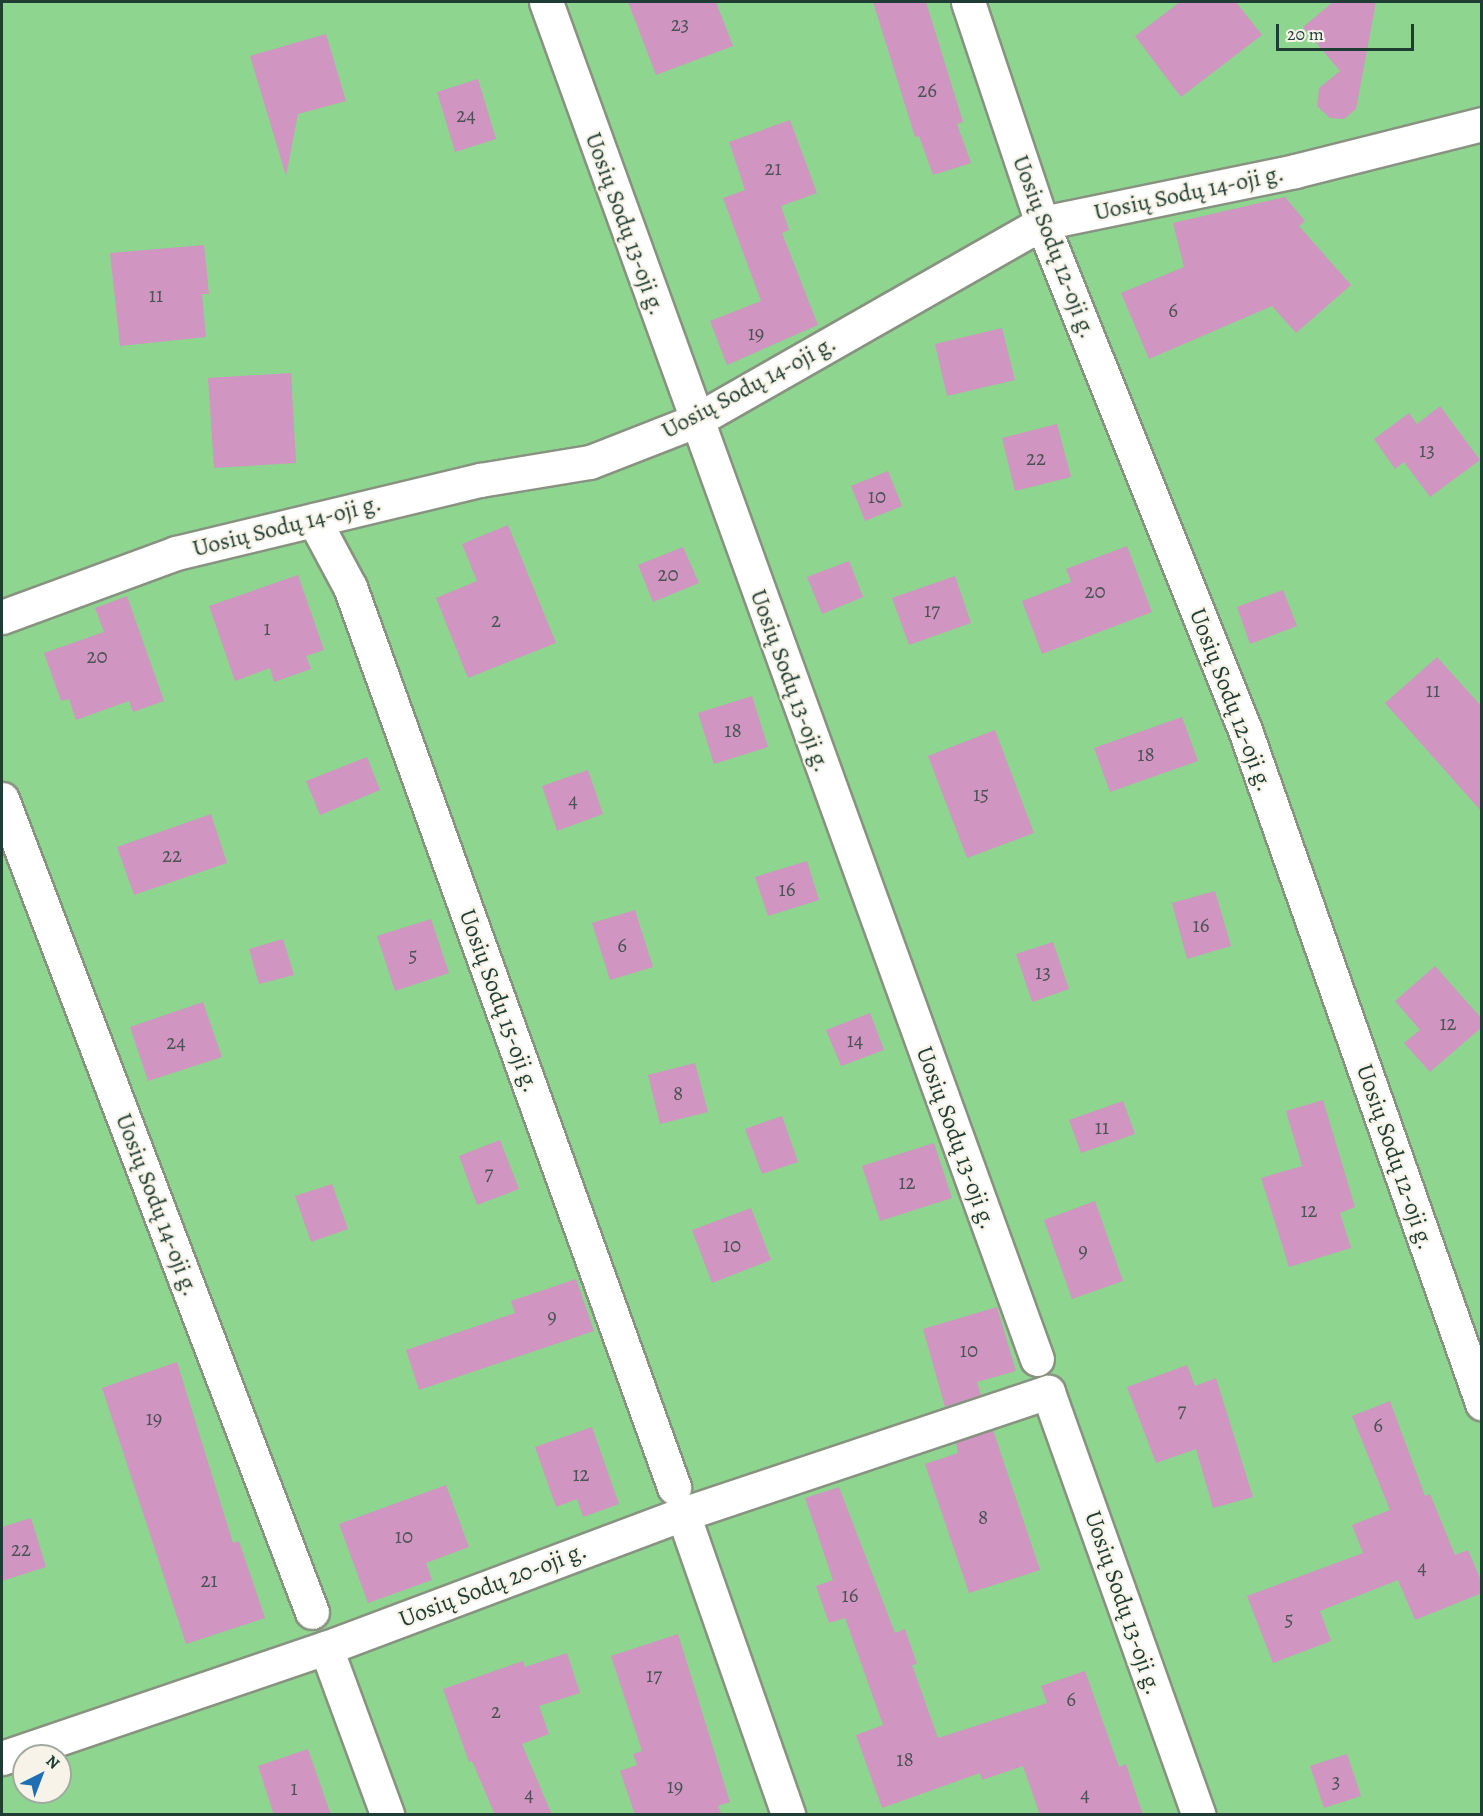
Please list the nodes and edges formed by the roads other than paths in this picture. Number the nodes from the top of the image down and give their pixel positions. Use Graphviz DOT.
graph roads {
  1 [pos="546,2"];
  2 [pos="968,2"];
  3 [pos="1482,124"];
  4 [pos="1042,224"];
  5 [pos="695,421"];
  6 [pos="314,520"];
  7 [pos="2,616"];
  8 [pos="2,799"];
  9 [pos="1037,1359"];
  10 [pos="1048,1392"];
  11 [pos="1482,1403"];
  12 [pos="679,1500"];
  13 [pos="312,1612"];
  14 [pos="326,1648"];
  15 [pos="2,1758"];
  16 [pos="387,1815"];
  17 [pos="788,1815"];
  18 [pos="1198,1815"];
  1 -- 5 [label="street, Uosių Sodų 13-oji g."];
  2 -- 4 [label="street, Uosių Sodų 12-oji g."];
  3 -- 4 [label="street, Uosių Sodų 14-oji g."];
  4 -- 5 [label="street, Uosių Sodų 14-oji g."];
  4 -- 11 [label="street, Uosių Sodų 12-oji g."];
  5 -- 6 [label="street, Uosių Sodų 14-oji g."];
  5 -- 9 [label="street, Uosių Sodų 13-oji g."];
  6 -- 7 [label="street, Uosių Sodų 14-oji g."];
  6 -- 12 [label="street, Uosių Sodų 15-oji g."];
  8 -- 13 [label="street, Uosių Sodų 14-oji g."];
  10 -- 12 [label="street, Uosių Sodų 20-oji g."];
  10 -- 18 [label="street, Uosių Sodų 13-oji g."];
  12 -- 14 [label="street, Uosių Sodų 20-oji g."];
  12 -- 17 [label="street"];
  14 -- 15 [label="street, Uosių Sodų 20-oji g."];
  14 -- 16 [label="street"];
}
